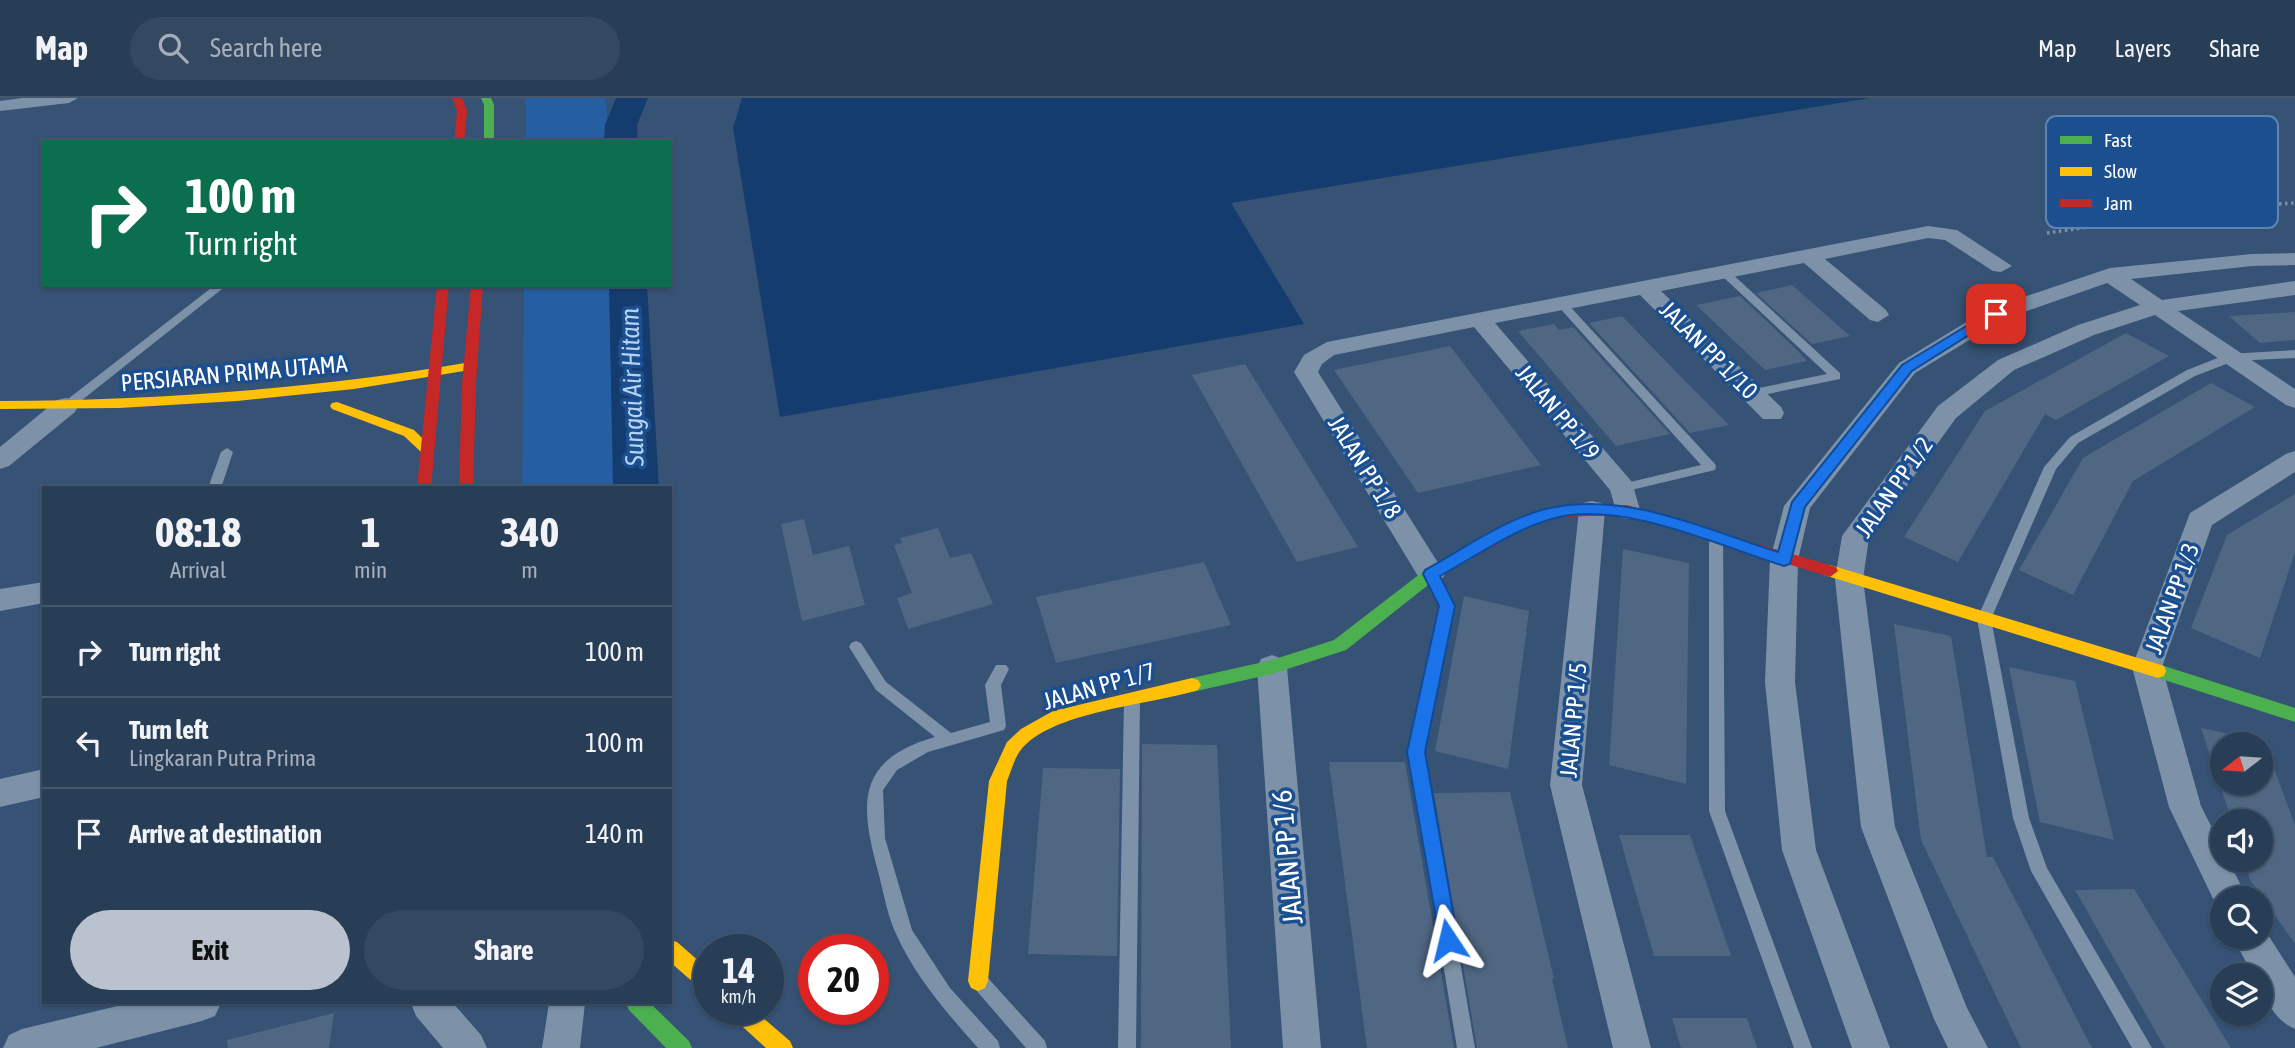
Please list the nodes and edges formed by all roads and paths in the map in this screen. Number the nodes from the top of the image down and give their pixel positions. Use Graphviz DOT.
graph roads {
  1 [pos="69,98"];
  2 [pos="457,98"];
  3 [pos="486,98"];
  4 [pos="6,103"];
  5 [pos="459,140"];
  6 [pos="489,140"];
  7 [pos="2081,228"];
  8 [pos="2046,233"];
  9 [pos="1810,257"];
  10 [pos="2295,259"];
  11 [pos="2001,265"];
  12 [pos="1725,273"];
  13 [pos="2110,275"];
  14 [pos="219,287"];
  15 [pos="443,287"];
  16 [pos="477,287"];
  17 [pos="1646,288"];
  18 [pos="2295,288"];
  19 [pos="1561,303"];
  20 [pos="2158,307"];
  21 [pos="439,312"];
  22 [pos="1878,315"];
  23 [pos="1479,319"];
  24 [pos="424,330"];
  25 [pos="2295,354"];
  26 [pos="2232,357"];
  27 [pos="391,363"];
  28 [pos="470,375"];
  29 [pos="433,381"];
  30 [pos="342,387"];
  31 [pos="1753,393"];
  32 [pos="391,396"];
  33 [pos="2295,400"];
  34 [pos="365,401"];
  35 [pos="0,405"];
  36 [pos="1772,413"];
  37 [pos="46,424"];
  38 [pos="426,449"];
  39 [pos="227,452"];
  40 [pos="0,460"];
  41 [pos="2295,460"];
  42 [pos="215,486"];
  43 [pos="424,486"];
  44 [pos="466,486"];
  45 [pos="1625,499"];
  46 [pos="1592,510"];
  47 [pos="1716,537"];
  48 [pos="1784,560"];
  49 [pos="1431,574"];
  50 [pos="1849,579"];
  51 [pos="42,592"];
  52 [pos="0,600"];
  53 [pos="1984,619"];
  54 [pos="856,647"];
  55 [pos="1272,667"];
  56 [pos="2147,667"];
  57 [pos="1001,668"];
  58 [pos="1132,699"];
  59 [pos="2294,713"];
  60 [pos="947,739"];
  61 [pos="42,783"];
  62 [pos="0,793"];
  63 [pos="2224,886"];
  64 [pos="2258,949"];
  65 [pos="672,951"];
  66 [pos="693,970"];
  67 [pos="978,981"];
  68 [pos="198,1004"];
  69 [pos="430,1004"];
  70 [pos="567,1004"];
  71 [pos="637,1004"];
  72 [pos="2295,1011"];
  73 [pos="755,1025"];
  74 [pos="22,1048"];
  75 [pos="468,1048"];
  76 [pos="561,1048"];
  77 [pos="681,1048"];
  78 [pos="782,1048"];
  79 [pos="992,1048"];
  80 [pos="1038,1048"];
  81 [pos="1127,1048"];
  82 [pos="1303,1048"];
  83 [pos="1466,1048"];
  84 [pos="1632,1048"];
  85 [pos="1803,1048"];
  86 [pos="1871,1048"];
  87 [pos="1969,1048"];
  88 [pos="2143,1048"];
  1 -- 4 [label="street"];
  2 -- 5 [label="main road"];
  3 -- 6 [label="main road"];
  7 -- 8 [label="path"];
  9 -- 11 [label="street"];
  9 -- 12 [label="street"];
  9 -- 22 [label="street"];
  10 -- 13 [label="street"];
  12 -- 17 [label="street"];
  12 -- 31 [label="lane"];
  13 -- 20 [label="street"];
  13 -- 48 [label="street"];
  14 -- 37 [label="lane"];
  15 -- 21 [label="main road"];
  16 -- 28 [label="main road"];
  17 -- 19 [label="street"];
  17 -- 31 [label="street, JALAN PP 1/10"];
  18 -- 20 [label="street, JALAN PP 1/2"];
  19 -- 23 [label="street"];
  19 -- 45 [label="lane"];
  20 -- 26 [label="street"];
  20 -- 50 [label="street, JALAN PP 1/2"];
  21 -- 24 [label="main road"];
  21 -- 29 [label="main road"];
  23 -- 45 [label="street, JALAN PP 1/9"];
  23 -- 49 [label="street, JALAN PP 1/8"];
  25 -- 26 [label="lane"];
  26 -- 33 [label="street"];
  26 -- 53 [label="lane"];
  27 -- 30 [label="main road"];
  28 -- 29 [label="main road, PERSIARAN PRIMA UTAMA"];
  28 -- 44 [label="main road"];
  29 -- 30 [label="main road, PERSIARAN PRIMA UTAMA"];
  29 -- 32 [label="main road, PERSIARAN PRIMA UTAMA"];
  29 -- 38 [label="main road"];
  30 -- 37 [label="main road, PERSIARAN PRIMA UTAMA"];
  31 -- 36 [label="street, JALAN PP 1/10"];
  34 -- 38 [label="main road, PERSIARAN PRIMA UTAMA"];
  35 -- 37 [label="main road, PERSIARAN PRIMA UTAMA"];
  37 -- 40 [label="street"];
  38 -- 43 [label="main road"];
  39 -- 42 [label="lane"];
  41 -- 56 [label="street, JALAN PP 1/3"];
  45 -- 46 [label="main road, JALAN PP 1/7"];
  45 -- 47 [label="main road, JALAN PP 1/7"];
  46 -- 49 [label="main road, JALAN PP 1/7"];
  46 -- 84 [label="street, JALAN PP 1/5"];
  47 -- 48 [label="main road, JALAN PP 1/7"];
  47 -- 85 [label="lane"];
  48 -- 50 [label="main road, JALAN PP 1/7"];
  48 -- 86 [label="street"];
  49 -- 55 [label="main road, JALAN PP 1/7"];
  49 -- 83 [label="lane"];
  50 -- 53 [label="main road, JALAN PP 1/7"];
  50 -- 87 [label="street, JALAN PP 1/2"];
  51 -- 52 [label="street"];
  53 -- 56 [label="main road, JALAN PP 1/7"];
  53 -- 88 [label="lane"];
  54 -- 60 [label="lane"];
  55 -- 58 [label="main road, JALAN PP 1/7"];
  55 -- 82 [label="street, JALAN PP 1/6"];
  56 -- 59 [label="main road, JALAN PP 1/7"];
  56 -- 63 [label="street, JALAN PP 1/3"];
  57 -- 60 [label="lane"];
  58 -- 67 [label="main road, JALAN PP 1/7"];
  58 -- 81 [label="lane"];
  60 -- 79 [label="lane"];
  61 -- 62 [label="street"];
  64 -- 72 [label="street"];
  65 -- 66 [label="main road"];
  67 -- 80 [label="lane"];
  68 -- 74 [label="street"];
  69 -- 75 [label="street"];
  70 -- 76 [label="street"];
  71 -- 77 [label="main road"];
  73 -- 78 [label="main road"];
}
